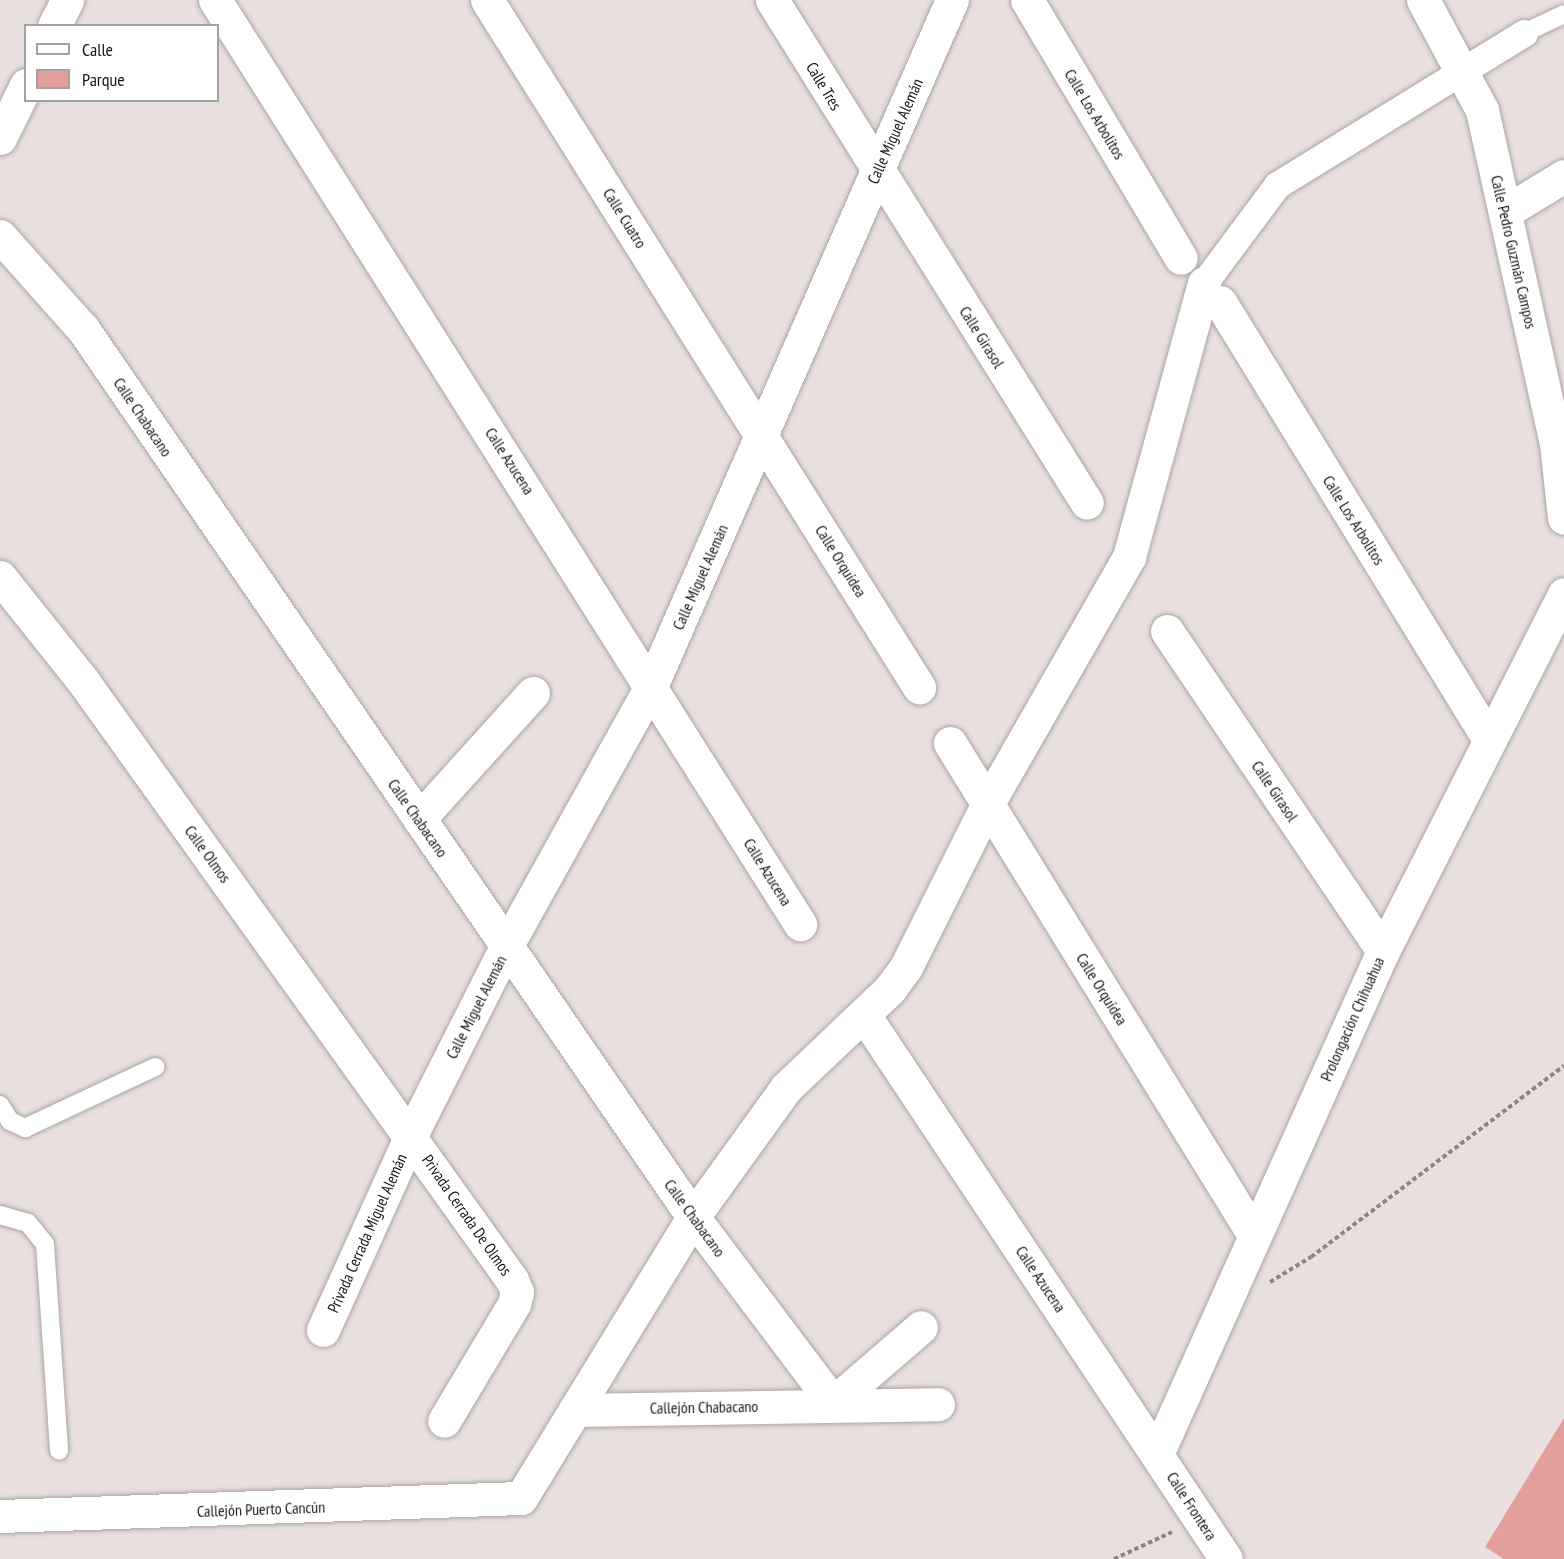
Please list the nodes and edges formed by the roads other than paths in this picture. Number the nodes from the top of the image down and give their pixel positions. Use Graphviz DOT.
graph roads {
  1 [pos="67,0"];
  2 [pos="215,0"];
  3 [pos="487,0"];
  4 [pos="772,0"];
  5 [pos="952,0"];
  6 [pos="1027,0"];
  7 [pos="1423,0"];
  8 [pos="1564,14"];
  9 [pos="55,24"];
  10 [pos="1524,33"];
  11 [pos="1463,67"];
  12 [pos="24,89"];
  13 [pos="0,138"];
  14 [pos="877,172"];
  15 [pos="1564,176"];
  16 [pos="1505,212"];
  17 [pos="0,236"];
  18 [pos="1181,258"];
  19 [pos="1212,293"];
  20 [pos="764,436"];
  21 [pos="1560,440"];
  22 [pos="1087,503"];
  23 [pos="1564,518"];
  24 [pos="0,577"];
  25 [pos="1564,594"];
  26 [pos="1167,631"];
  27 [pos="652,684"];
  28 [pos="919,687"];
  29 [pos="533,693"];
  30 [pos="1488,738"];
  31 [pos="950,743"];
  32 [pos="987,805"];
  33 [pos="419,819"];
  34 [pos="800,924"];
  35 [pos="507,945"];
  36 [pos="1383,951"];
  37 [pos="864,1015"];
  38 [pos="155,1067"];
  39 [pos="0,1105"];
  40 [pos="411,1135"];
  41 [pos="0,1215"];
  42 [pos="693,1217"];
  43 [pos="1254,1235"];
  44 [pos="921,1327"];
  45 [pos="323,1330"];
  46 [pos="833,1403"];
  47 [pos="938,1404"];
  48 [pos="575,1410"];
  49 [pos="444,1421"];
  50 [pos="59,1451"];
  51 [pos="1158,1452"];
  52 [pos="0,1516"];
  53 [pos="1226,1559"];
  1 -- 9 [label="street"];
  2 -- 27 [label="street, Calle Azucena"];
  3 -- 20 [label="street, Calle Cuatro"];
  4 -- 14 [label="street, Calle Tres"];
  5 -- 14 [label="street, Calle Miguel Alemán"];
  6 -- 18 [label="street, Calle Los Arbolitos"];
  7 -- 11 [label="street, Calle Pedro Guzmán Campos"];
  8 -- 10 [label="lane"];
  10 -- 11 [label="street"];
  11 -- 16 [label="street, Calle Pedro Guzmán Campos"];
  11 -- 19 [label="street"];
  12 -- 13 [label="street"];
  14 -- 20 [label="street, Calle Miguel Alemán"];
  14 -- 22 [label="street, Calle Girasol"];
  15 -- 16 [label="street"];
  16 -- 21 [label="street, Calle Pedro Guzmán Campos"];
  17 -- 33 [label="street, Calle Chabacano"];
  19 -- 30 [label="street, Calle Los Arbolitos"];
  19 -- 32 [label="street"];
  20 -- 27 [label="street, Calle Miguel Alemán"];
  20 -- 28 [label="street, Calle Orquídea"];
  21 -- 23 [label="street, Calle Pedro Guzmán Campos"];
  24 -- 40 [label="street, Calle Olmos"];
  25 -- 30 [label="street, Prolongación Chihuahua"];
  26 -- 36 [label="street, Calle Girasol"];
  27 -- 34 [label="street, Calle Azucena"];
  27 -- 35 [label="street, Calle Miguel Alemán"];
  29 -- 33 [label="street"];
  30 -- 36 [label="street, Prolongación Chihuahua"];
  31 -- 32 [label="street, Calle Orquídea"];
  32 -- 37 [label="street"];
  32 -- 43 [label="street, Calle Orquídea"];
  33 -- 35 [label="street, Calle Chabacano"];
  35 -- 40 [label="street, Calle Miguel Alemán"];
  35 -- 42 [label="street, Calle Chabacano"];
  36 -- 43 [label="street, Prolongación Chihuahua"];
  37 -- 42 [label="street"];
  37 -- 51 [label="street, Calle Azucena"];
  38 -- 39 [label="lane"];
  40 -- 45 [label="street, Privada Cerrada Miguel Alemán"];
  40 -- 49 [label="street, Privada Cerrada De Olmos"];
  41 -- 50 [label="lane"];
  42 -- 46 [label="street, Calle Chabacano"];
  42 -- 48 [label="street"];
  43 -- 51 [label="street, Prolongación Chihuahua"];
  44 -- 46 [label="street"];
  46 -- 47 [label="street, Callejón Chabacano"];
  46 -- 48 [label="street, Callejón Chabacano"];
  48 -- 52 [label="street, Callejón Puerto Cancún"];
  51 -- 53 [label="street, Calle Frontera"];
}
